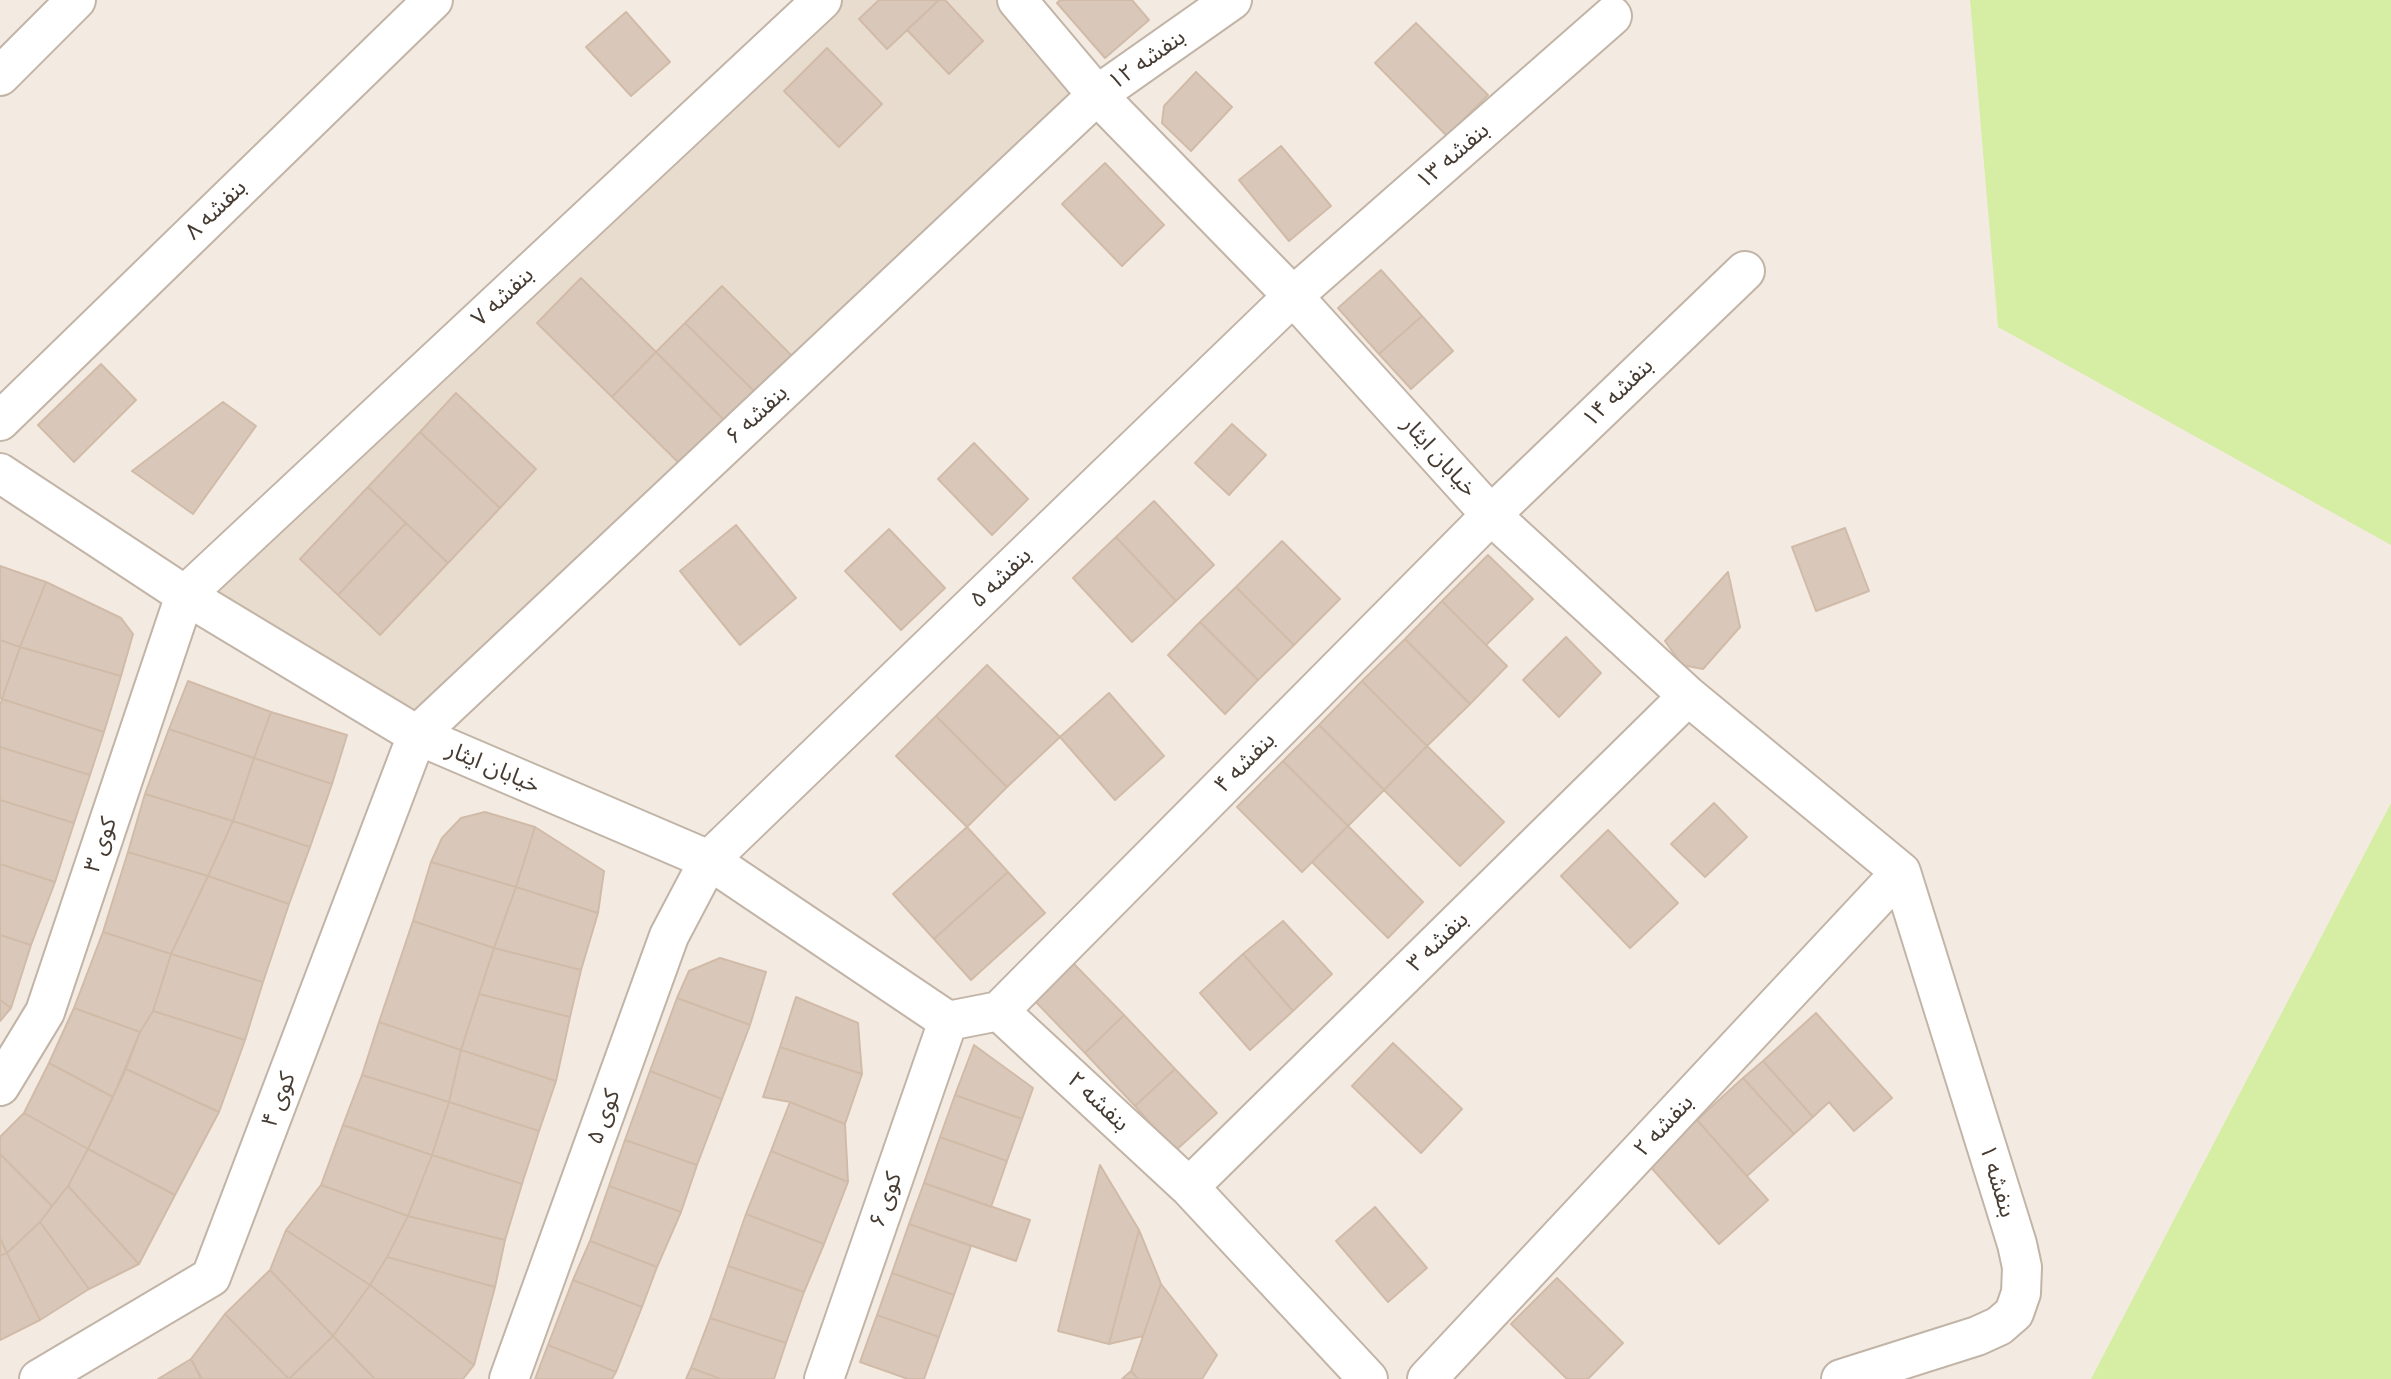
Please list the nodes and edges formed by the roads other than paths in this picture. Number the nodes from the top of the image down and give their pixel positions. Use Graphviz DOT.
graph roads {
  1 [pos="76,0"];
  2 [pos="433,0"];
  3 [pos="822,0"];
  4 [pos="1017,0"];
  5 [pos="1232,0"];
  6 [pos="1612,16"];
  7 [pos="0,76"];
  8 [pos="1097,95"];
  9 [pos="1745,271"];
  10 [pos="1293,296"];
  11 [pos="0,421"];
  12 [pos="0,473"];
  13 [pos="1491,515"];
  14 [pos="185,595"];
  15 [pos="1688,696"];
  16 [pos="417,735"];
  17 [pos="709,860"];
  18 [pos="1901,872"];
  19 [pos="999,1011"];
  20 [pos="948,1021"];
  21 [pos="0,1086"];
  22 [pos="1189,1187"];
  23 [pos="39,1379"];
  24 [pos="509,1379"];
  25 [pos="824,1379"];
  26 [pos="1368,1379"];
  27 [pos="1427,1379"];
  28 [pos="1841,1379"];
  1 -- 7 [label="street"];
  2 -- 11 [label="street, بنفشه ۸"];
  3 -- 14 [label="street, بنفشه ۷"];
  4 -- 8 [label="street, خیابان ایثار"];
  5 -- 8 [label="street, بنفشه ۱۲"];
  6 -- 10 [label="street, بنفشه ۱۳"];
  8 -- 10 [label="street, خیابان ایثار"];
  8 -- 16 [label="street, بنفشه ۶"];
  9 -- 13 [label="street, بنفشه ۱۴"];
  10 -- 13 [label="street, خیابان ایثار"];
  10 -- 17 [label="street, بنفشه ۵"];
  12 -- 14 [label="street, خیابان ایثار"];
  13 -- 15 [label="street, خیابان ایثار"];
  13 -- 19 [label="street, بنفشه ۴"];
  14 -- 16 [label="street, خیابان ایثار"];
  14 -- 21 [label="street, کوی ۳"];
  15 -- 18 [label="street, خیابان ایثار"];
  15 -- 22 [label="street, بنفشه ۳"];
  16 -- 17 [label="street, خیابان ایثار"];
  16 -- 23 [label="street, کوی ۴"];
  17 -- 20 [label="street, خیابان ایثار"];
  17 -- 24 [label="street, کوی ۵"];
  18 -- 27 [label="street, بنفشه ۲"];
  18 -- 28 [label="street, بنفشه ۱"];
  19 -- 20 [label="street"];
  19 -- 22 [label="street, بنفشه ۲"];
  20 -- 25 [label="street, کوی ۶"];
  22 -- 26 [label="street, بنفشه ۲"];
}
